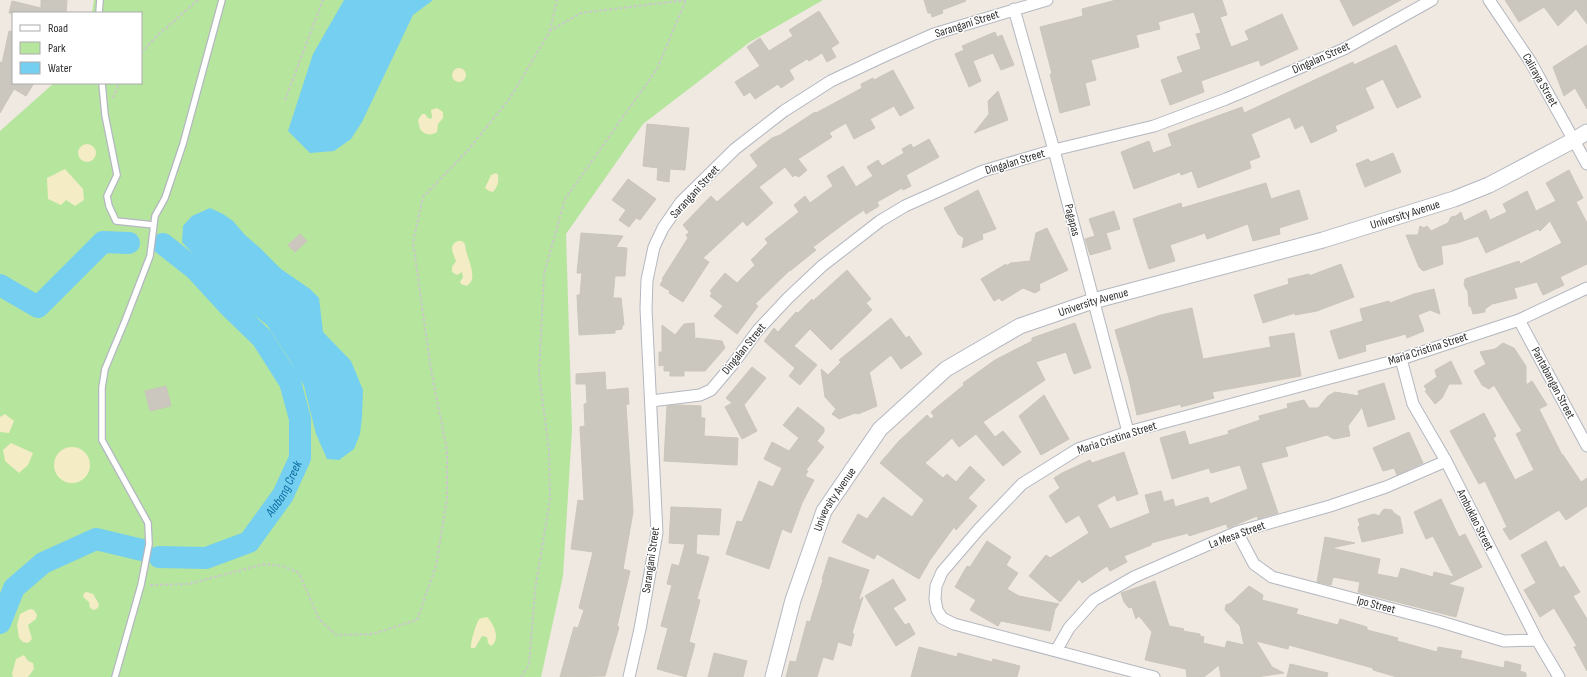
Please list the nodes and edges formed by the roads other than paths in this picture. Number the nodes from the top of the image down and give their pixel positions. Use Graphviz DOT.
graph roads {
  1 [pos="100,0"];
  2 [pos="222,0"];
  3 [pos="1046,0"];
  4 [pos="1432,0"];
  5 [pos="1488,0"];
  6 [pos="1014,9"];
  7 [pos="100,12"];
  8 [pos="102,84"];
  9 [pos="1587,132"];
  10 [pos="1574,140"];
  11 [pos="1054,150"];
  12 [pos="1587,164"];
  13 [pos="154,225"];
  14 [pos="1587,288"];
  15 [pos="1093,301"];
  16 [pos="1519,320"];
  17 [pos="1401,358"];
  18 [pos="651,401"];
  19 [pos="1128,432"];
  20 [pos="1587,446"];
  21 [pos="1446,461"];
  22 [pos="1237,532"];
  23 [pos="1537,640"];
  24 [pos="1056,651"];
  25 [pos="115,677"];
  26 [pos="629,677"];
  27 [pos="773,677"];
  28 [pos="1154,677"];
  29 [pos="1559,677"];
  1 -- 7 [label="lane"];
  2 -- 13 [label="lane"];
  3 -- 6 [label="street, Sarangani Street"];
  4 -- 11 [label="street, Dingalan Street"];
  5 -- 10 [label="street, Caliraya Street"];
  6 -- 11 [label="street, Pagapas"];
  6 -- 18 [label="street, Sarangani Street"];
  8 -- 13 [label="lane"];
  9 -- 10 [label="street, University Avenue"];
  10 -- 12 [label="street, Caliraya Street"];
  10 -- 15 [label="street, University Avenue"];
  11 -- 15 [label="street, Pagapas"];
  11 -- 18 [label="street, Dingalan Street"];
  13 -- 25 [label="lane"];
  14 -- 16 [label="street, Maria Cristina Street"];
  15 -- 19 [label="street, Pagapas"];
  15 -- 27 [label="street, University Avenue"];
  16 -- 17 [label="street, Maria Cristina Street"];
  16 -- 20 [label="street, Pantabangan Street"];
  17 -- 19 [label="street, Maria Cristina Street"];
  17 -- 21 [label="street, Ambuklao Street"];
  18 -- 26 [label="street, Sarangani Street"];
  19 -- 24 [label="street, Maria Cristina Street"];
  21 -- 22 [label="street, La Mesa Street"];
  21 -- 23 [label="street, Ambuklao Street"];
  22 -- 23 [label="street, Ipo Street"];
  22 -- 24 [label="street, La Mesa Street"];
  23 -- 29 [label="street, Ambuklao Street"];
  24 -- 28 [label="street, Maria Cristina Street"];
}
